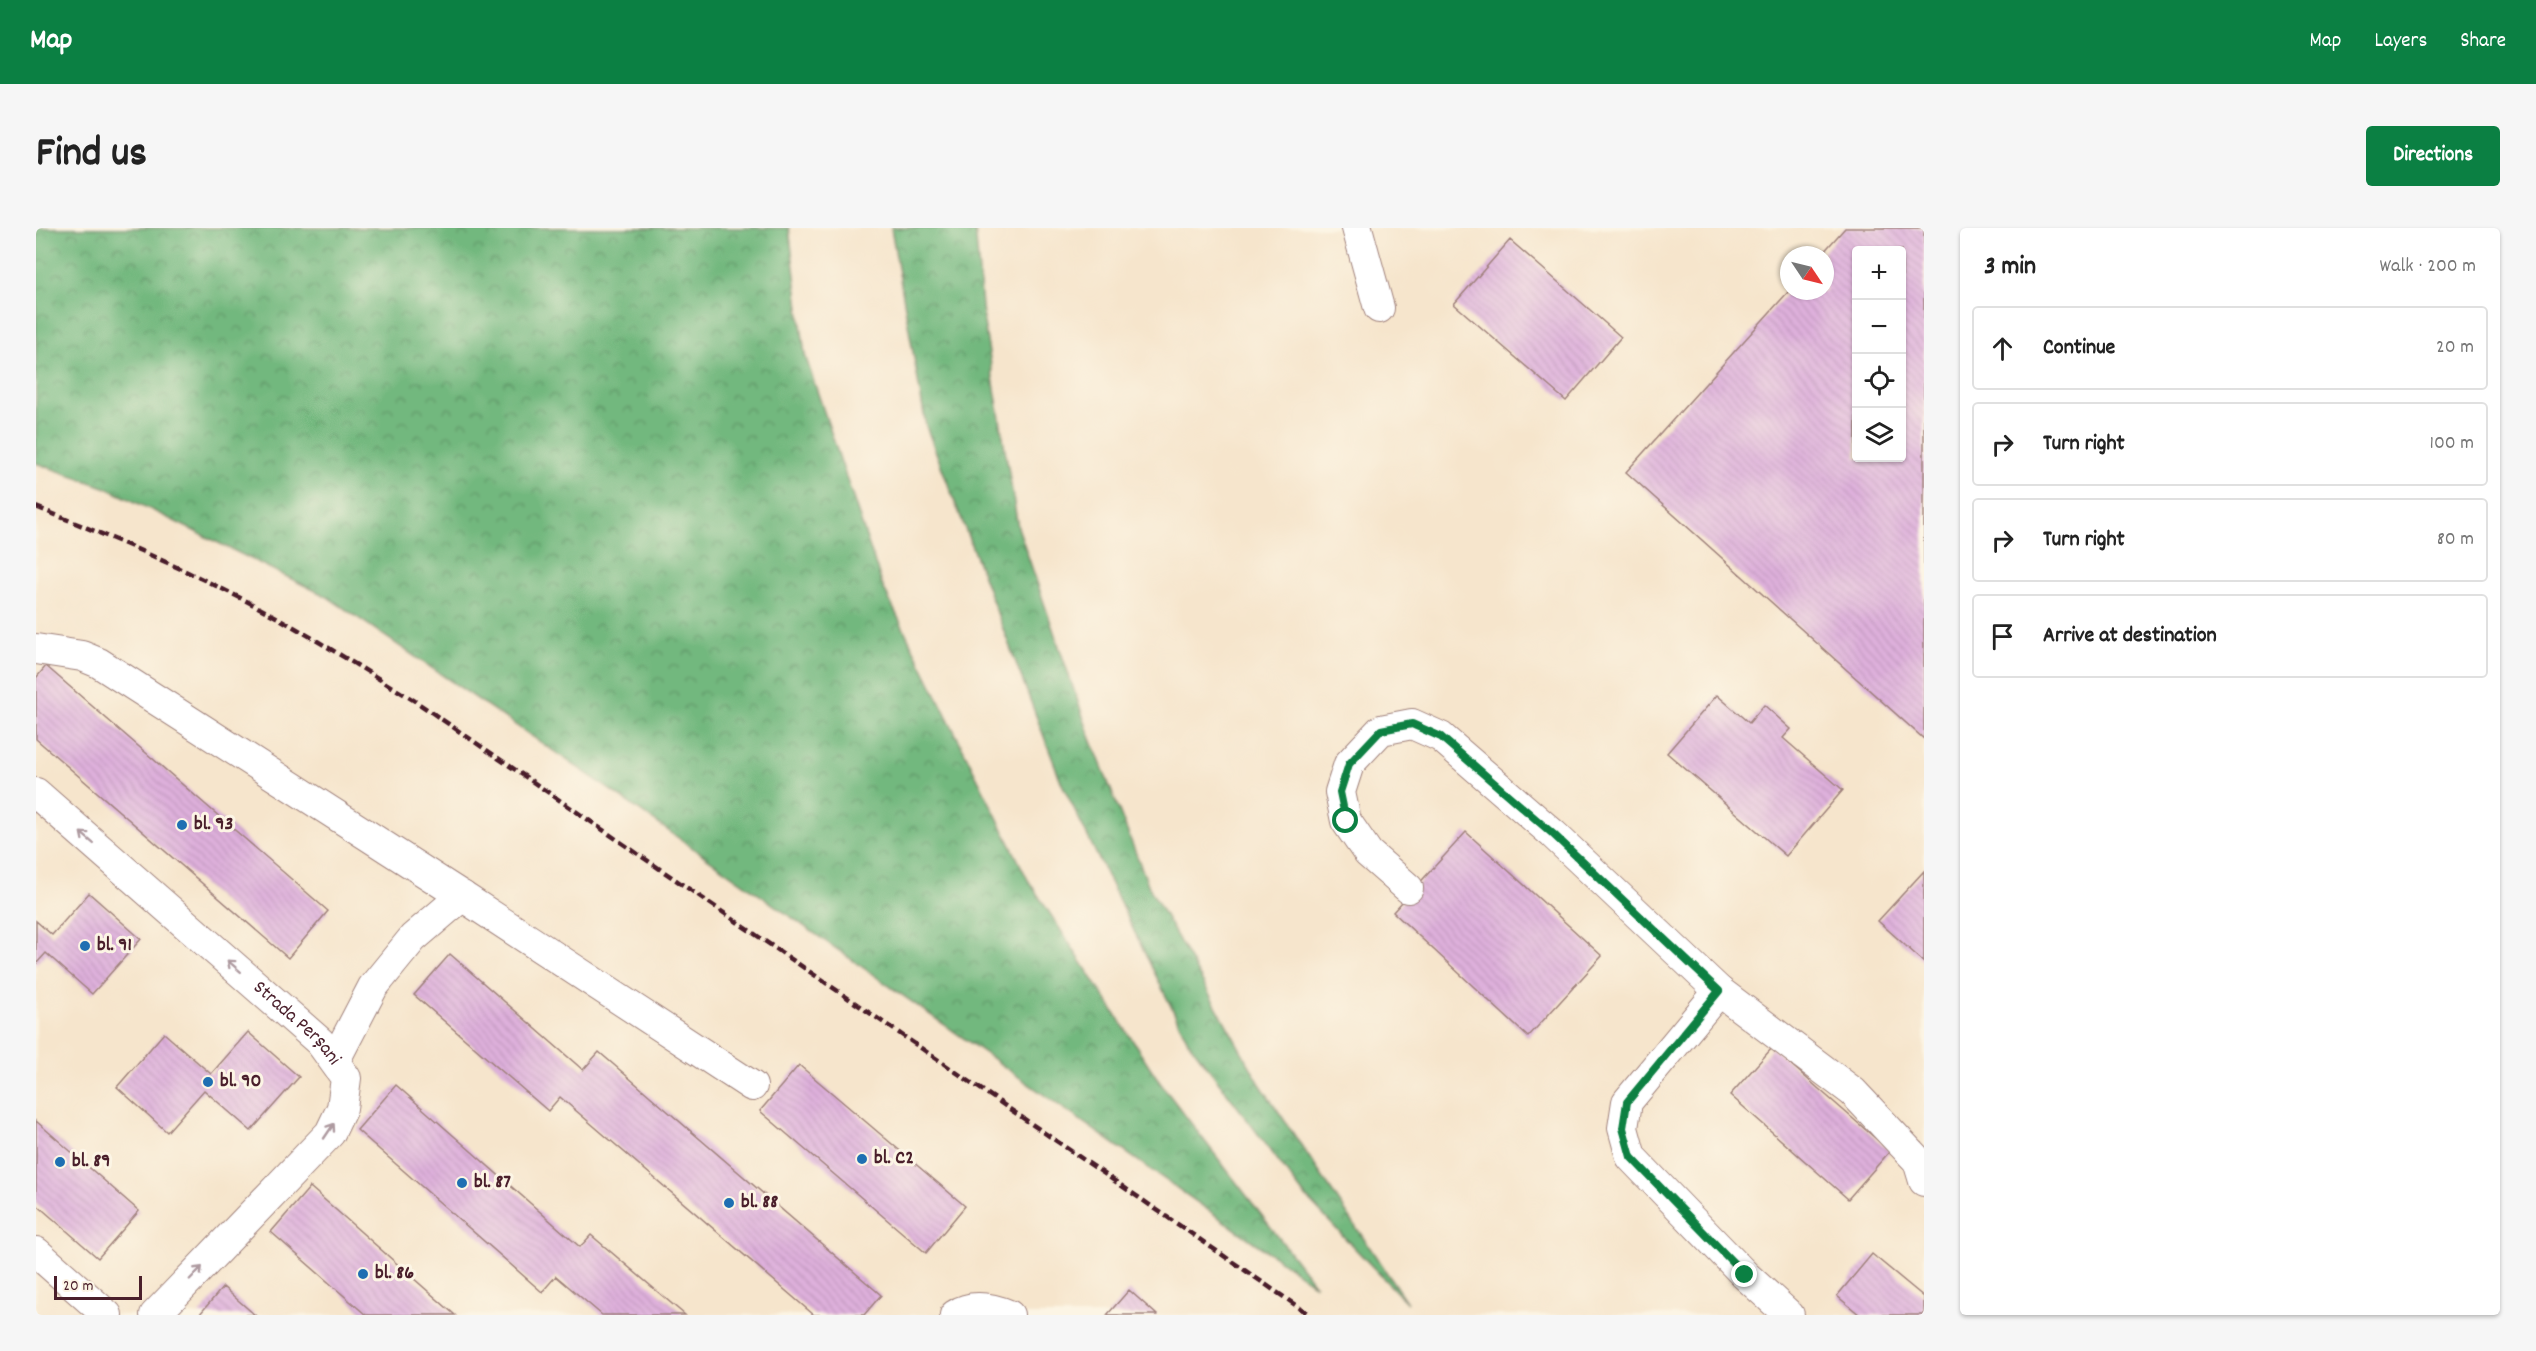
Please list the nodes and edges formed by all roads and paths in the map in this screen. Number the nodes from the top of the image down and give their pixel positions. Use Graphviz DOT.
graph roads {
  1 [pos="1357,228"];
  2 [pos="1379,308"];
  3 [pos="36,649"];
  4 [pos="36,793"];
  5 [pos="1408,888"];
  6 [pos="462,896"];
  7 [pos="1719,991"];
  8 [pos="335,1060"];
  9 [pos="752,1086"];
  10 [pos="1924,1181"];
  11 [pos="36,1252"];
  12 [pos="107,1315"];
  13 [pos="155,1315"];
  14 [pos="955,1315"];
  15 [pos="1009,1315"];
  16 [pos="1789,1315"];
  1 -- 2 [label="street"];
  3 -- 6 [label="street"];
  8 -- 4 [label="street, Strada Perșani, one-way"];
  5 -- 7 [label="street"];
  6 -- 8 [label="street"];
  6 -- 9 [label="street"];
  7 -- 10 [label="street"];
  7 -- 16 [label="street"];
  13 -- 8 [label="street, Strada Perșani, one-way"];
  11 -- 12 [label="street"];
  14 -- 15 [label="street"];
}
